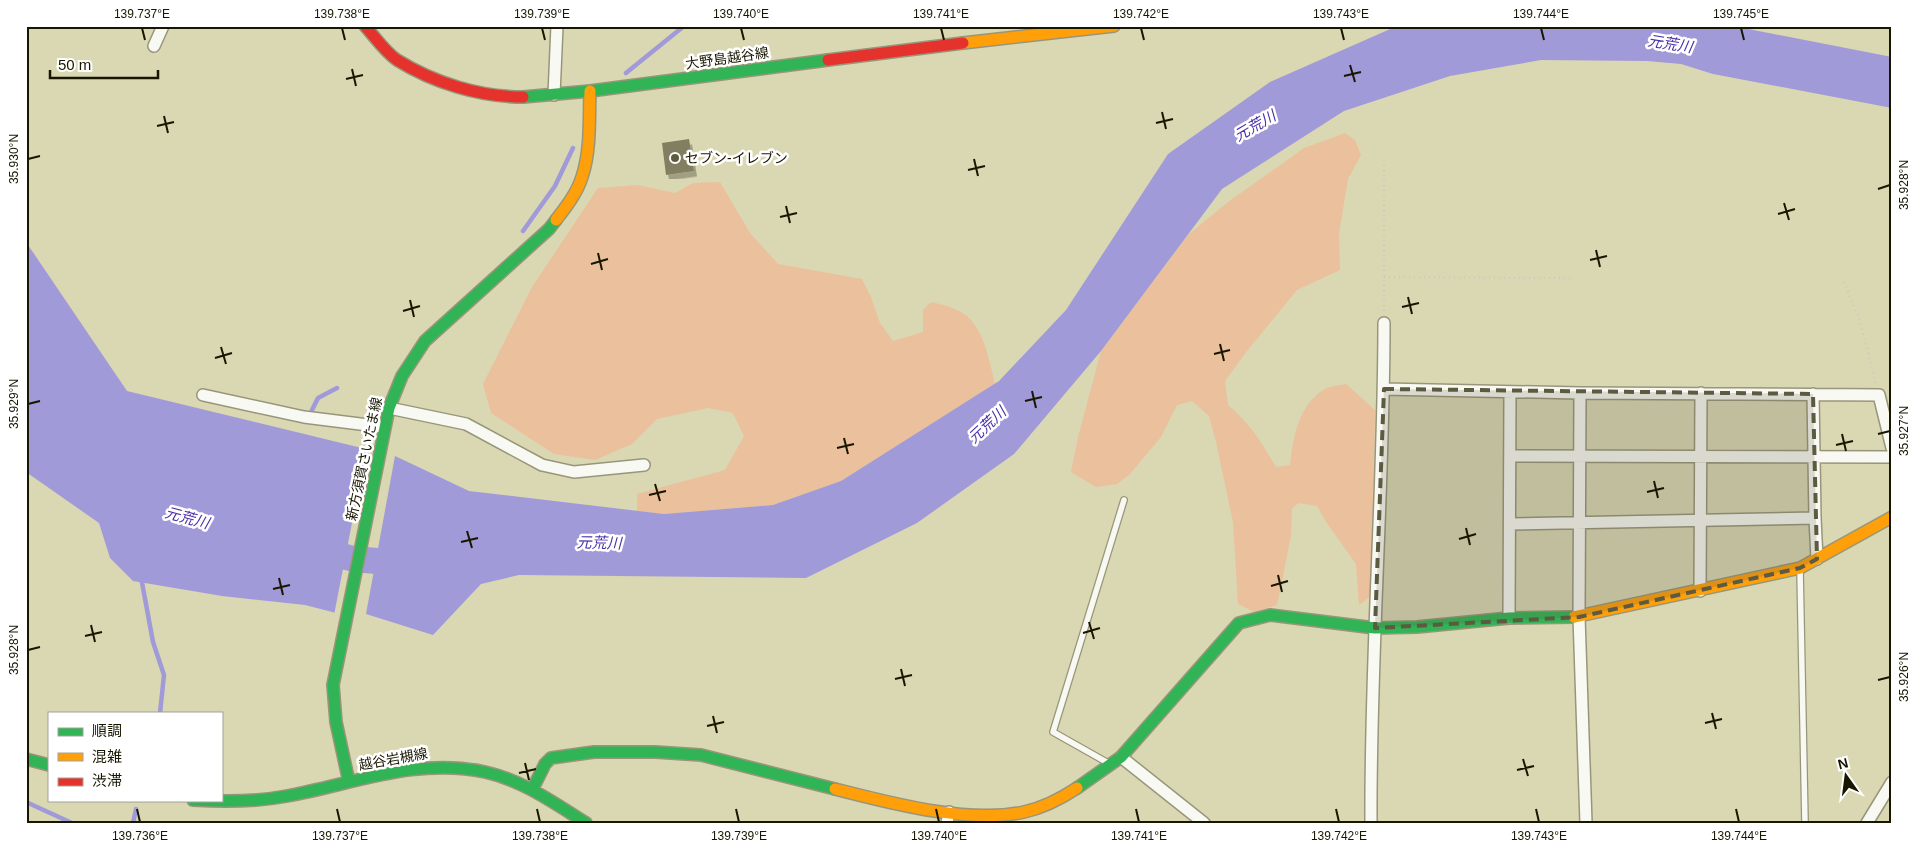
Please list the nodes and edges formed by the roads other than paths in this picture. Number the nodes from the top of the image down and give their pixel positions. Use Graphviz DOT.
graph roads {
  1 [pos="163,26"];
  2 [pos="365,26"];
  3 [pos="557,26"];
  4 [pos="1114,26"];
  5 [pos="1087,28"];
  6 [pos="154,46"];
  7 [pos="590,92"];
  8 [pos="554,95"];
  9 [pos="1384,323"];
  10 [pos="1384,389"];
  11 [pos="1510,392"];
  12 [pos="1580,393"];
  13 [pos="1701,393"];
  14 [pos="1813,394"];
  15 [pos="203,395"];
  16 [pos="389,408"];
  17 [pos="383,432"];
  18 [pos="1892,448"];
  19 [pos="1510,456"];
  20 [pos="1580,457"];
  21 [pos="1701,457"];
  22 [pos="1815,457"];
  23 [pos="1892,457"];
  24 [pos="644,465"];
  25 [pos="1124,500"];
  26 [pos="1892,517"];
  27 [pos="1814,518"];
  28 [pos="1700,520"];
  29 [pos="1579,523"];
  30 [pos="1510,524"];
  31 [pos="1817,559"];
  32 [pos="1800,568"];
  33 [pos="1700,591"];
  34 [pos="1578,617"];
  35 [pos="1509,618"];
  36 [pos="1375,628"];
  37 [pos="1121,757"];
  38 [pos="27,760"];
  39 [pos="1110,764"];
  40 [pos="48,765"];
  41 [pos="349,782"];
  42 [pos="1892,782"];
  43 [pos="532,790"];
  44 [pos="222,801"];
  45 [pos="1025,817"];
  46 [pos="948,818"];
  47 [pos="586,823"];
  48 [pos="1204,823"];
  49 [pos="1371,823"];
  50 [pos="1586,823"];
  51 [pos="1805,823"];
  52 [pos="1868,823"];
  1 -- 6 [label="street"];
  2 -- 8 [label="main road, 大野島越谷線"];
  3 -- 8 [label="street"];
  4 -- 5 [label="main road, 大野島越谷線"];
  5 -- 7 [label="main road, 大野島越谷線"];
  7 -- 8 [label="main road, 大野島越谷線"];
  7 -- 16 [label="main road, 新方須賀さいたま線"];
  9 -- 10 [label="street"];
  10 -- 11 [label="street"];
  10 -- 36 [label="street"];
  11 -- 12 [label="street"];
  11 -- 19 [label="street"];
  12 -- 13 [label="street"];
  12 -- 20 [label="street"];
  13 -- 14 [label="street"];
  13 -- 21 [label="street"];
  14 -- 18 [label="street"];
  14 -- 22 [label="street"];
  15 -- 17 [label="street"];
  16 -- 17 [label="main road, 新方須賀さいたま線"];
  16 -- 24 [label="street"];
  17 -- 41 [label="main road, 新方須賀さいたま線"];
  19 -- 20 [label="street"];
  19 -- 30 [label="street"];
  20 -- 21 [label="street"];
  20 -- 29 [label="street"];
  21 -- 22 [label="street"];
  21 -- 28 [label="street"];
  22 -- 23 [label="street"];
  22 -- 27 [label="street"];
  25 -- 39 [label="lane"];
  26 -- 31 [label="main road"];
  27 -- 28 [label="street"];
  27 -- 31 [label="street"];
  28 -- 29 [label="street"];
  28 -- 33 [label="street"];
  29 -- 30 [label="street"];
  29 -- 34 [label="street"];
  30 -- 35 [label="street"];
  31 -- 32 [label="main road"];
  32 -- 33 [label="main road"];
  32 -- 51 [label="lane"];
  33 -- 34 [label="main road"];
  34 -- 35 [label="main road"];
  34 -- 50 [label="street"];
  35 -- 36 [label="main road"];
  36 -- 37 [label="main road"];
  36 -- 49 [label="street"];
  37 -- 39 [label="main road"];
  37 -- 48 [label="street"];
  38 -- 40 [label="main road"];
  39 -- 45 [label="main road"];
  41 -- 43 [label="main road, 越谷岩槻線"];
  41 -- 44 [label="main road, 越谷岩槻線"];
  42 -- 52 [label="street"];
  43 -- 46 [label="main road"];
  43 -- 47 [label="main road, 越谷岩槻線"];
  45 -- 46 [label="main road"];
}
